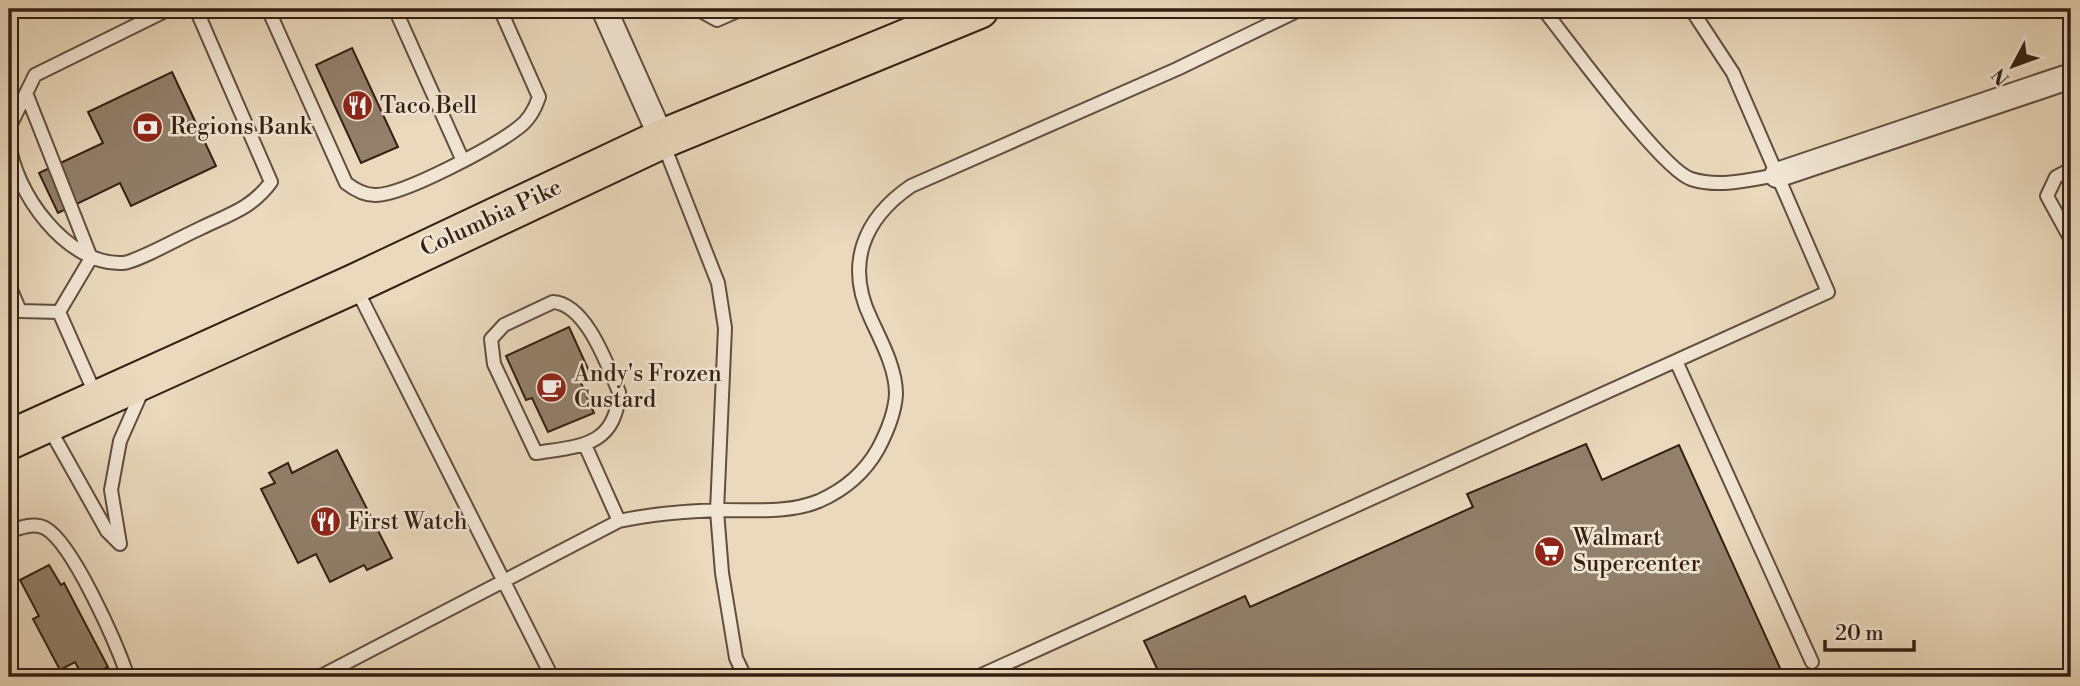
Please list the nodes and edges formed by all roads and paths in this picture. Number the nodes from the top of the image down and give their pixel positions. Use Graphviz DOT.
graph roads {
  1 [pos="169,9"];
  2 [pos="196,9"];
  3 [pos="268,9"];
  4 [pos="396,9"];
  5 [pos="500,9"];
  6 [pos="604,9"];
  7 [pos="696,9"];
  8 [pos="742,9"];
  9 [pos="979,9"];
  10 [pos="1301,9"];
  11 [pos="1543,9"];
  12 [pos="1691,9"];
  13 [pos="2071,76"];
  14 [pos="26,93"];
  15 [pos="9,128"];
  16 [pos="662,139"];
  17 [pos="9,140"];
  18 [pos="463,161"];
  19 [pos="2071,169"];
  20 [pos="1777,175"];
  21 [pos="2071,240"];
  22 [pos="91,258"];
  23 [pos="354,284"];
  24 [pos="9,285"];
  25 [pos="59,312"];
  26 [pos="1676,361"];
  27 [pos="149,375"];
  28 [pos="98,398"];
  29 [pos="46,423"];
  30 [pos="9,440"];
  31 [pos="585,445"];
  32 [pos="717,511"];
  33 [pos="619,521"];
  34 [pos="9,531"];
  35 [pos="503,582"];
  36 [pos="1812,662"];
  37 [pos="128,677"];
  38 [pos="319,677"];
  39 [pos="552,677"];
  40 [pos="745,677"];
  41 [pos="978,677"];
  1 -- 14 [label="lane"];
  2 -- 22 [label="lane"];
  3 -- 18 [label="lane"];
  4 -- 18 [label="lane"];
  5 -- 18 [label="lane"];
  6 -- 16 [label="street"];
  7 -- 8 [label="lane"];
  9 -- 16 [label="main road, Columbia Pike"];
  10 -- 32 [label="lane"];
  11 -- 20 [label="lane"];
  12 -- 20 [label="lane"];
  13 -- 20 [label="street"];
  14 -- 15 [label="lane"];
  14 -- 22 [label="lane"];
  16 -- 23 [label="main road, Columbia Pike"];
  16 -- 32 [label="lane"];
  17 -- 22 [label="lane"];
  19 -- 21 [label="lane"];
  20 -- 26 [label="lane"];
  22 -- 25 [label="lane"];
  23 -- 27 [label="main road, Columbia Pike"];
  23 -- 35 [label="lane"];
  24 -- 25 [label="lane"];
  25 -- 28 [label="lane"];
  26 -- 36 [label="lane"];
  26 -- 41 [label="lane"];
  27 -- 28 [label="main road, Columbia Pike"];
  27 -- 29 [label="lane"];
  28 -- 29 [label="main road, Columbia Pike"];
  29 -- 30 [label="main road, Columbia Pike"];
  31 -- 31 [label="lane"];
  31 -- 33 [label="lane"];
  32 -- 33 [label="lane"];
  32 -- 40 [label="lane"];
  33 -- 35 [label="lane"];
  34 -- 37 [label="lane"];
  35 -- 38 [label="lane"];
  35 -- 39 [label="lane"];
}
